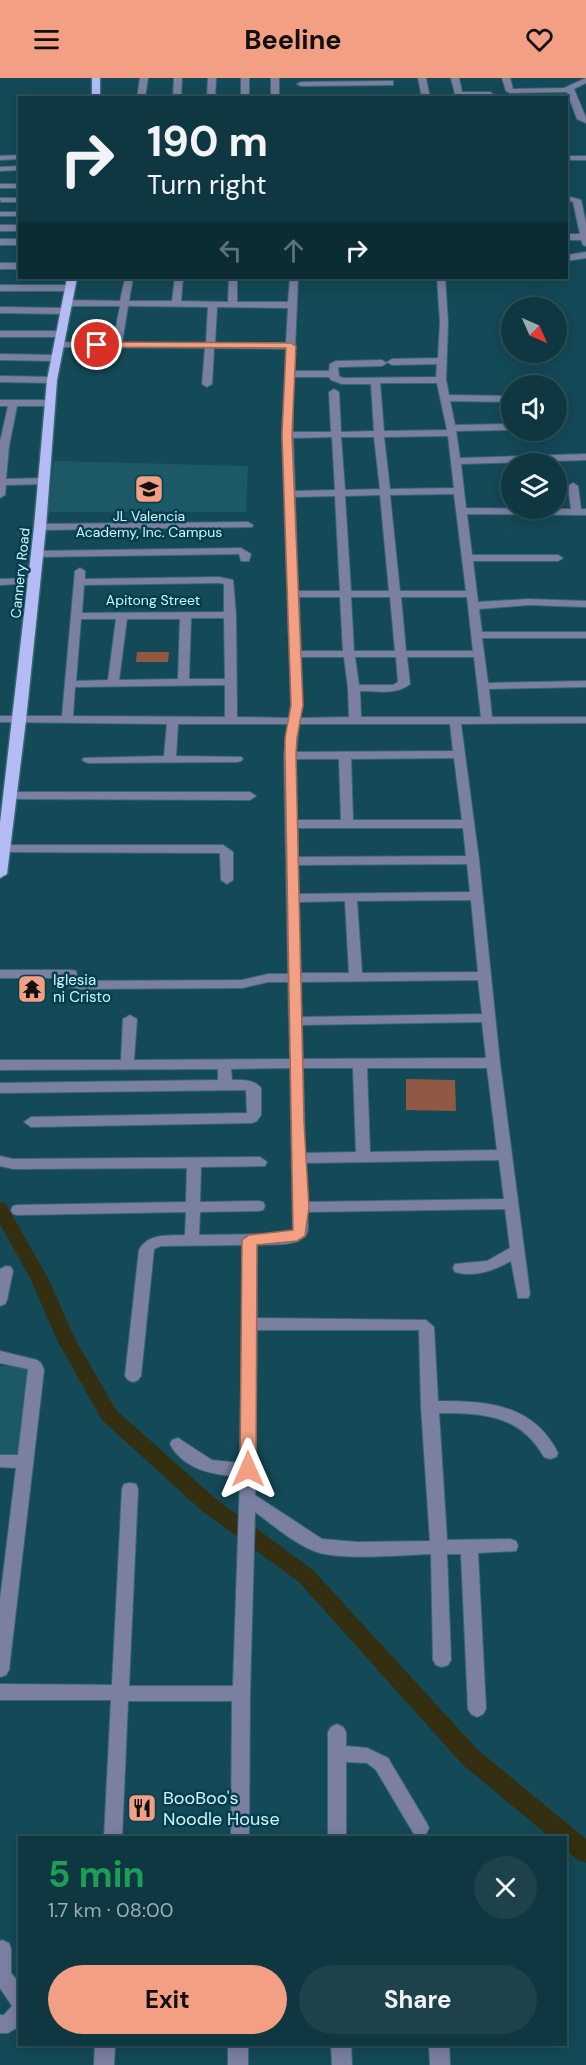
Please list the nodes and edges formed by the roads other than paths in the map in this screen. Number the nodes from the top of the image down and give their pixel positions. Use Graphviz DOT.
graph roads {
  1 [pos="96,78"];
  2 [pos="144,78"];
  3 [pos="178,78"];
  4 [pos="212,78"];
  5 [pos="245,78"];
  6 [pos="275,78"];
  7 [pos="422,78"];
  8 [pos="455,78"];
  9 [pos="506,78"];
  10 [pos="586,80"];
  11 [pos="301,84"];
  12 [pos="359,84"];
  13 [pos="390,84"];
  14 [pos="326,85"];
  15 [pos="570,89"];
  16 [pos="96,96"];
  17 [pos="141,96"];
  18 [pos="177,96"];
  19 [pos="211,96"];
  20 [pos="245,96"];
  21 [pos="275,96"];
  22 [pos="426,96"];
  23 [pos="460,96"];
  24 [pos="493,96"];
  25 [pos="586,122"];
  26 [pos="18,157"];
  27 [pos="0,158"];
  28 [pos="568,158"];
  29 [pos="586,158"];
  30 [pos="18,168"];
  31 [pos="0,169"];
  32 [pos="2,186"];
  33 [pos="18,186"];
  34 [pos="0,200"];
  35 [pos="18,200"];
  36 [pos="581,200"];
  37 [pos="568,211"];
  38 [pos="578,211"];
  39 [pos="0,214"];
  40 [pos="18,214"];
  41 [pos="0,228"];
  42 [pos="18,228"];
  43 [pos="568,237"];
  44 [pos="586,239"];
  45 [pos="0,242"];
  46 [pos="18,242"];
  47 [pos="586,255"];
  48 [pos="568,258"];
  49 [pos="0,266"];
  50 [pos="18,266"];
  51 [pos="129,279"];
  52 [pos="179,279"];
  53 [pos="233,279"];
  54 [pos="294,279"];
  55 [pos="441,279"];
  56 [pos="70,283"];
  57 [pos="4,288"];
  58 [pos="124,304"];
  59 [pos="176,304"];
  60 [pos="213,304"];
  61 [pos="232,305"];
  62 [pos="292,305"];
  63 [pos="65,307"];
  64 [pos="3,310"];
  65 [pos="0,334"];
  66 [pos="117,345"];
  67 [pos="57,346"];
  68 [pos="208,346"];
  69 [pos="291,346"];
  70 [pos="0,357"];
  71 [pos="441,362"];
  72 [pos="290,374"];
  73 [pos="334,374"];
  74 [pos="0,379"];
  75 [pos="52,380"];
  76 [pos="441,380"];
  77 [pos="375,381"];
  78 [pos="207,384"];
  79 [pos="334,392"];
  80 [pos="445,398"];
  81 [pos="501,399"];
  82 [pos="0,403"];
  83 [pos="13,403"];
  84 [pos="50,403"];
  85 [pos="4,424"];
  86 [pos="501,428"];
  87 [pos="451,430"];
  88 [pos="336,434"];
  89 [pos="379,434"];
  90 [pos="287,435"];
  91 [pos="2,446"];
  92 [pos="586,457"];
  93 [pos="567,458"];
  94 [pos="455,461"];
  95 [pos="501,462"];
  96 [pos="1,482"];
  97 [pos="43,482"];
  98 [pos="573,486"];
  99 [pos="458,491"];
  100 [pos="385,493"];
  101 [pos="290,494"];
  102 [pos="340,494"];
  103 [pos="0,495"];
  104 [pos="460,511"];
  105 [pos="581,512"];
  106 [pos="248,525"];
  107 [pos="40,527"];
  108 [pos="37,554"];
  109 [pos="466,558"];
  110 [pos="558,558"];
  111 [pos="245,559"];
  112 [pos="33,581"];
  113 [pos="0,582"];
  114 [pos="394,592"];
  115 [pos="346,593"];
  116 [pos="294,594"];
  117 [pos="471,594"];
  118 [pos="586,604"];
  119 [pos="473,606"];
  120 [pos="75,615"];
  121 [pos="122,615"];
  122 [pos="186,615"];
  123 [pos="231,615"];
  124 [pos="477,635"];
  125 [pos="586,635"];
  126 [pos="296,654"];
  127 [pos="480,654"];
  128 [pos="400,655"];
  129 [pos="349,656"];
  130 [pos="231,682"];
  131 [pos="183,683"];
  132 [pos="70,684"];
  133 [pos="113,684"];
  134 [pos="586,684"];
  135 [pos="482,686"];
  136 [pos="354,688"];
  137 [pos="0,719"];
  138 [pos="20,720"];
  139 [pos="67,720"];
  140 [pos="173,720"];
  141 [pos="231,720"];
  142 [pos="455,720"];
  143 [pos="487,720"];
  144 [pos="586,720"];
  145 [pos="355,721"];
  146 [pos="295,722"];
  147 [pos="460,754"];
  148 [pos="290,756"];
  149 [pos="345,756"];
  150 [pos="170,759"];
  151 [pos="237,759"];
  152 [pos="88,760"];
  153 [pos="11,796"];
  154 [pos="250,796"];
  155 [pos="293,824"];
  156 [pos="346,824"];
  157 [pos="468,824"];
  158 [pos="3,849"];
  159 [pos="473,860"];
  160 [pos="294,861"];
  161 [pos="0,873"];
  162 [pos="227,880"];
  163 [pos="351,897"];
  164 [pos="476,897"];
  165 [pos="294,898"];
  166 [pos="0,974"];
  167 [pos="485,976"];
  168 [pos="356,977"];
  169 [pos="295,978"];
  170 [pos="489,1018"];
  171 [pos="130,1019"];
  172 [pos="297,1020"];
  173 [pos="224,1063"];
  174 [pos="493,1063"];
  175 [pos="127,1064"];
  176 [pos="297,1064"];
  177 [pos="360,1064"];
  178 [pos="0,1065"];
  179 [pos="225,1085"];
  180 [pos="0,1088"];
  181 [pos="31,1122"];
  182 [pos="504,1155"];
  183 [pos="363,1157"];
  184 [pos="299,1158"];
  185 [pos="0,1161"];
  186 [pos="260,1162"];
  187 [pos="194,1163"];
  188 [pos="509,1204"];
  189 [pos="258,1206"];
  190 [pos="302,1207"];
  191 [pos="192,1208"];
  192 [pos="18,1210"];
  193 [pos="249,1240"];
  194 [pos="192,1242"];
  195 [pos="517,1251"];
  196 [pos="460,1268"];
  197 [pos="6,1272"];
  198 [pos="523,1294"];
  199 [pos="0,1300"];
  200 [pos="249,1324"];
  201 [pos="0,1358"];
  202 [pos="133,1376"];
  203 [pos="429,1407"];
  204 [pos="178,1444"];
  205 [pos="550,1453"];
  206 [pos="0,1461"];
  207 [pos="25,1462"];
  208 [pos="248,1469"];
  209 [pos="130,1489"];
  210 [pos="247,1498"];
  211 [pos="510,1546"];
  212 [pos="440,1547"];
  213 [pos="469,1547"];
  214 [pos="4,1603"];
  215 [pos="442,1660"];
  216 [pos="0,1671"];
  217 [pos="0,1692"];
  218 [pos="120,1694"];
  219 [pos="241,1694"];
  220 [pos="477,1709"];
  221 [pos="337,1732"];
  222 [pos="337,1754"];
  223 [pos="420,1828"];
  224 [pos="113,1836"];
  225 [pos="240,1836"];
  226 [pos="337,1836"];
  227 [pos="2,1949"];
  228 [pos="18,1998"];
  229 [pos="18,2014"];
  230 [pos="0,2024"];
  231 [pos="105,2046"];
  232 [pos="238,2046"];
  233 [pos="341,2046"];
  234 [pos="439,2046"];
  235 [pos="104,2065"];
  236 [pos="238,2065"];
  237 [pos="342,2065"];
  238 [pos="440,2065"];
  1 -- 16 [label="main road"];
  2 -- 17 [label="street"];
  3 -- 18 [label="street"];
  4 -- 19 [label="street"];
  5 -- 20 [label="street"];
  6 -- 21 [label="street"];
  7 -- 22 [label="street"];
  8 -- 23 [label="street"];
  9 -- 15 [label="street"];
  10 -- 15 [label="street"];
  11 -- 14 [label="street"];
  12 -- 13 [label="street"];
  12 -- 14 [label="street"];
  15 -- 25 [label="street"];
  23 -- 24 [label="street"];
  26 -- 27 [label="street"];
  28 -- 29 [label="street"];
  30 -- 31 [label="street"];
  32 -- 33 [label="street"];
  32 -- 34 [label="street"];
  34 -- 35 [label="street"];
  36 -- 38 [label="street"];
  37 -- 38 [label="street"];
  38 -- 44 [label="street"];
  39 -- 40 [label="street"];
  41 -- 42 [label="street"];
  43 -- 44 [label="street"];
  45 -- 46 [label="street"];
  47 -- 48 [label="street"];
  49 -- 50 [label="street"];
  51 -- 58 [label="street"];
  52 -- 59 [label="street"];
  53 -- 61 [label="street"];
  54 -- 62 [label="street"];
  55 -- 71 [label="street"];
  56 -- 57 [label="street"];
  56 -- 63 [label="main road, Cannery Road"];
  57 -- 64 [label="street"];
  58 -- 59 [label="street"];
  58 -- 63 [label="street"];
  58 -- 66 [label="street"];
  59 -- 60 [label="street"];
  60 -- 61 [label="street"];
  60 -- 68 [label="street"];
  61 -- 62 [label="street"];
  62 -- 69 [label="street"];
  63 -- 64 [label="street"];
  63 -- 67 [label="main road, Cannery Road"];
  65 -- 67 [label="street"];
  66 -- 67 [label="street"];
  66 -- 68 [label="street"];
  67 -- 70 [label="street"];
  67 -- 75 [label="main road, Cannery Road"];
  68 -- 69 [label="street"];
  68 -- 78 [label="street"];
  69 -- 72 [label="street"];
  71 -- 73 [label="street"];
  71 -- 76 [label="street"];
  72 -- 73 [label="street"];
  72 -- 90 [label="street"];
  73 -- 77 [label="street"];
  74 -- 75 [label="street"];
  75 -- 84 [label="main road, Cannery Road"];
  76 -- 77 [label="street"];
  76 -- 80 [label="street"];
  77 -- 89 [label="street"];
  79 -- 88 [label="street"];
  80 -- 81 [label="street"];
  80 -- 87 [label="street"];
  82 -- 83 [label="street"];
  83 -- 84 [label="street"];
  83 -- 85 [label="street"];
  84 -- 97 [label="main road, Cannery Road"];
  85 -- 91 [label="street"];
  86 -- 87 [label="street"];
  87 -- 89 [label="street"];
  87 -- 94 [label="street"];
  88 -- 89 [label="street"];
  88 -- 90 [label="street"];
  88 -- 102 [label="street"];
  89 -- 100 [label="street"];
  90 -- 101 [label="street"];
  91 -- 96 [label="street"];
  92 -- 93 [label="street"];
  94 -- 95 [label="street"];
  94 -- 99 [label="street"];
  96 -- 97 [label="street"];
  96 -- 103 [label="street"];
  97 -- 107 [label="main road, Cannery Road"];
  98 -- 105 [label="street"];
  99 -- 100 [label="street"];
  99 -- 104 [label="street"];
  100 -- 102 [label="street"];
  100 -- 114 [label="street"];
  101 -- 102 [label="street"];
  101 -- 116 [label="street"];
  102 -- 115 [label="street"];
  104 -- 105 [label="street"];
  104 -- 109 [label="street"];
  106 -- 107 [label="street"];
  107 -- 108 [label="main road, Cannery Road"];
  108 -- 111 [label="street"];
  108 -- 112 [label="main road, Cannery Road"];
  109 -- 110 [label="street"];
  109 -- 117 [label="street"];
  112 -- 113 [label="street"];
  112 -- 138 [label="main road, Cannery Road"];
  114 -- 115 [label="street"];
  114 -- 117 [label="street"];
  114 -- 128 [label="street"];
  115 -- 116 [label="street"];
  115 -- 129 [label="street"];
  116 -- 126 [label="street"];
  117 -- 119 [label="street"];
  118 -- 119 [label="street"];
  119 -- 124 [label="street"];
  120 -- 121 [label="street, Apitong Street"];
  120 -- 123 [label="street"];
  120 -- 132 [label="street"];
  121 -- 122 [label="street, Apitong Street"];
  121 -- 133 [label="street"];
  122 -- 123 [label="street, Apitong Street"];
  122 -- 131 [label="street"];
  123 -- 130 [label="street"];
  124 -- 125 [label="street"];
  124 -- 127 [label="street"];
  126 -- 129 [label="street"];
  126 -- 146 [label="street"];
  127 -- 128 [label="street"];
  127 -- 135 [label="street"];
  128 -- 129 [label="street"];
  128 -- 136 [label="street"];
  129 -- 136 [label="street"];
  130 -- 131 [label="street"];
  130 -- 141 [label="street"];
  131 -- 133 [label="street"];
  132 -- 133 [label="street"];
  132 -- 139 [label="street"];
  134 -- 135 [label="street"];
  135 -- 143 [label="street"];
  136 -- 145 [label="street"];
  137 -- 138 [label="street"];
  138 -- 139 [label="street"];
  138 -- 153 [label="main road, Cannery Road"];
  139 -- 140 [label="street"];
  140 -- 141 [label="street"];
  140 -- 150 [label="street"];
  141 -- 146 [label="street"];
  142 -- 143 [label="street"];
  142 -- 145 [label="street"];
  142 -- 147 [label="street"];
  143 -- 144 [label="street"];
  145 -- 146 [label="street"];
  146 -- 148 [label="street"];
  147 -- 149 [label="street"];
  147 -- 157 [label="street"];
  148 -- 149 [label="street"];
  148 -- 155 [label="street"];
  149 -- 156 [label="street"];
  150 -- 151 [label="street"];
  150 -- 152 [label="street"];
  153 -- 154 [label="street"];
  153 -- 158 [label="main road, Cannery Road"];
  155 -- 156 [label="street"];
  155 -- 160 [label="street"];
  156 -- 157 [label="street"];
  157 -- 159 [label="street"];
  158 -- 161 [label="main road, Cannery Road"];
  158 -- 162 [label="street"];
  159 -- 160 [label="street"];
  159 -- 164 [label="street"];
  160 -- 165 [label="street"];
  163 -- 164 [label="street"];
  163 -- 165 [label="street"];
  163 -- 168 [label="street"];
  164 -- 167 [label="street"];
  165 -- 169 [label="street"];
  166 -- 169 [label="street"];
  167 -- 168 [label="street"];
  167 -- 170 [label="street"];
  168 -- 169 [label="street"];
  169 -- 172 [label="street"];
  170 -- 172 [label="street"];
  170 -- 174 [label="street"];
  171 -- 175 [label="street"];
  172 -- 176 [label="street"];
  173 -- 175 [label="street"];
  173 -- 176 [label="street"];
  173 -- 179 [label="street"];
  174 -- 177 [label="street"];
  174 -- 182 [label="street"];
  175 -- 178 [label="street"];
  176 -- 177 [label="street"];
  176 -- 184 [label="street"];
  177 -- 183 [label="street"];
  179 -- 180 [label="street"];
  179 -- 181 [label="street"];
  182 -- 183 [label="street"];
  182 -- 188 [label="street"];
  183 -- 184 [label="street"];
  184 -- 190 [label="street"];
  185 -- 187 [label="street"];
  186 -- 187 [label="street"];
  187 -- 191 [label="street"];
  188 -- 190 [label="street"];
  188 -- 195 [label="street"];
  189 -- 191 [label="street"];
  190 -- 193 [label="street"];
  191 -- 192 [label="street"];
  191 -- 194 [label="street"];
  193 -- 194 [label="street"];
  193 -- 200 [label="street"];
  194 -- 202 [label="street"];
  195 -- 196 [label="street"];
  195 -- 198 [label="street"];
  197 -- 199 [label="street"];
  200 -- 203 [label="street"];
  200 -- 208 [label="street"];
  201 -- 207 [label="street"];
  203 -- 205 [label="street"];
  203 -- 212 [label="street"];
  204 -- 208 [label="street"];
  206 -- 207 [label="street"];
  207 -- 214 [label="street"];
  208 -- 210 [label="street"];
  209 -- 218 [label="street"];
  210 -- 212 [label="street"];
  210 -- 219 [label="street"];
  211 -- 213 [label="street"];
  212 -- 213 [label="street"];
  212 -- 215 [label="street"];
  213 -- 220 [label="street"];
  214 -- 216 [label="street"];
  217 -- 218 [label="street"];
  218 -- 219 [label="street"];
  218 -- 224 [label="street"];
  219 -- 225 [label="street"];
  221 -- 222 [label="street"];
  222 -- 223 [label="street"];
  222 -- 226 [label="street"];
  227 -- 228 [label="street"];
  229 -- 230 [label="street"];
  231 -- 235 [label="street"];
  232 -- 236 [label="street"];
  233 -- 237 [label="street"];
  234 -- 238 [label="street"];
}
